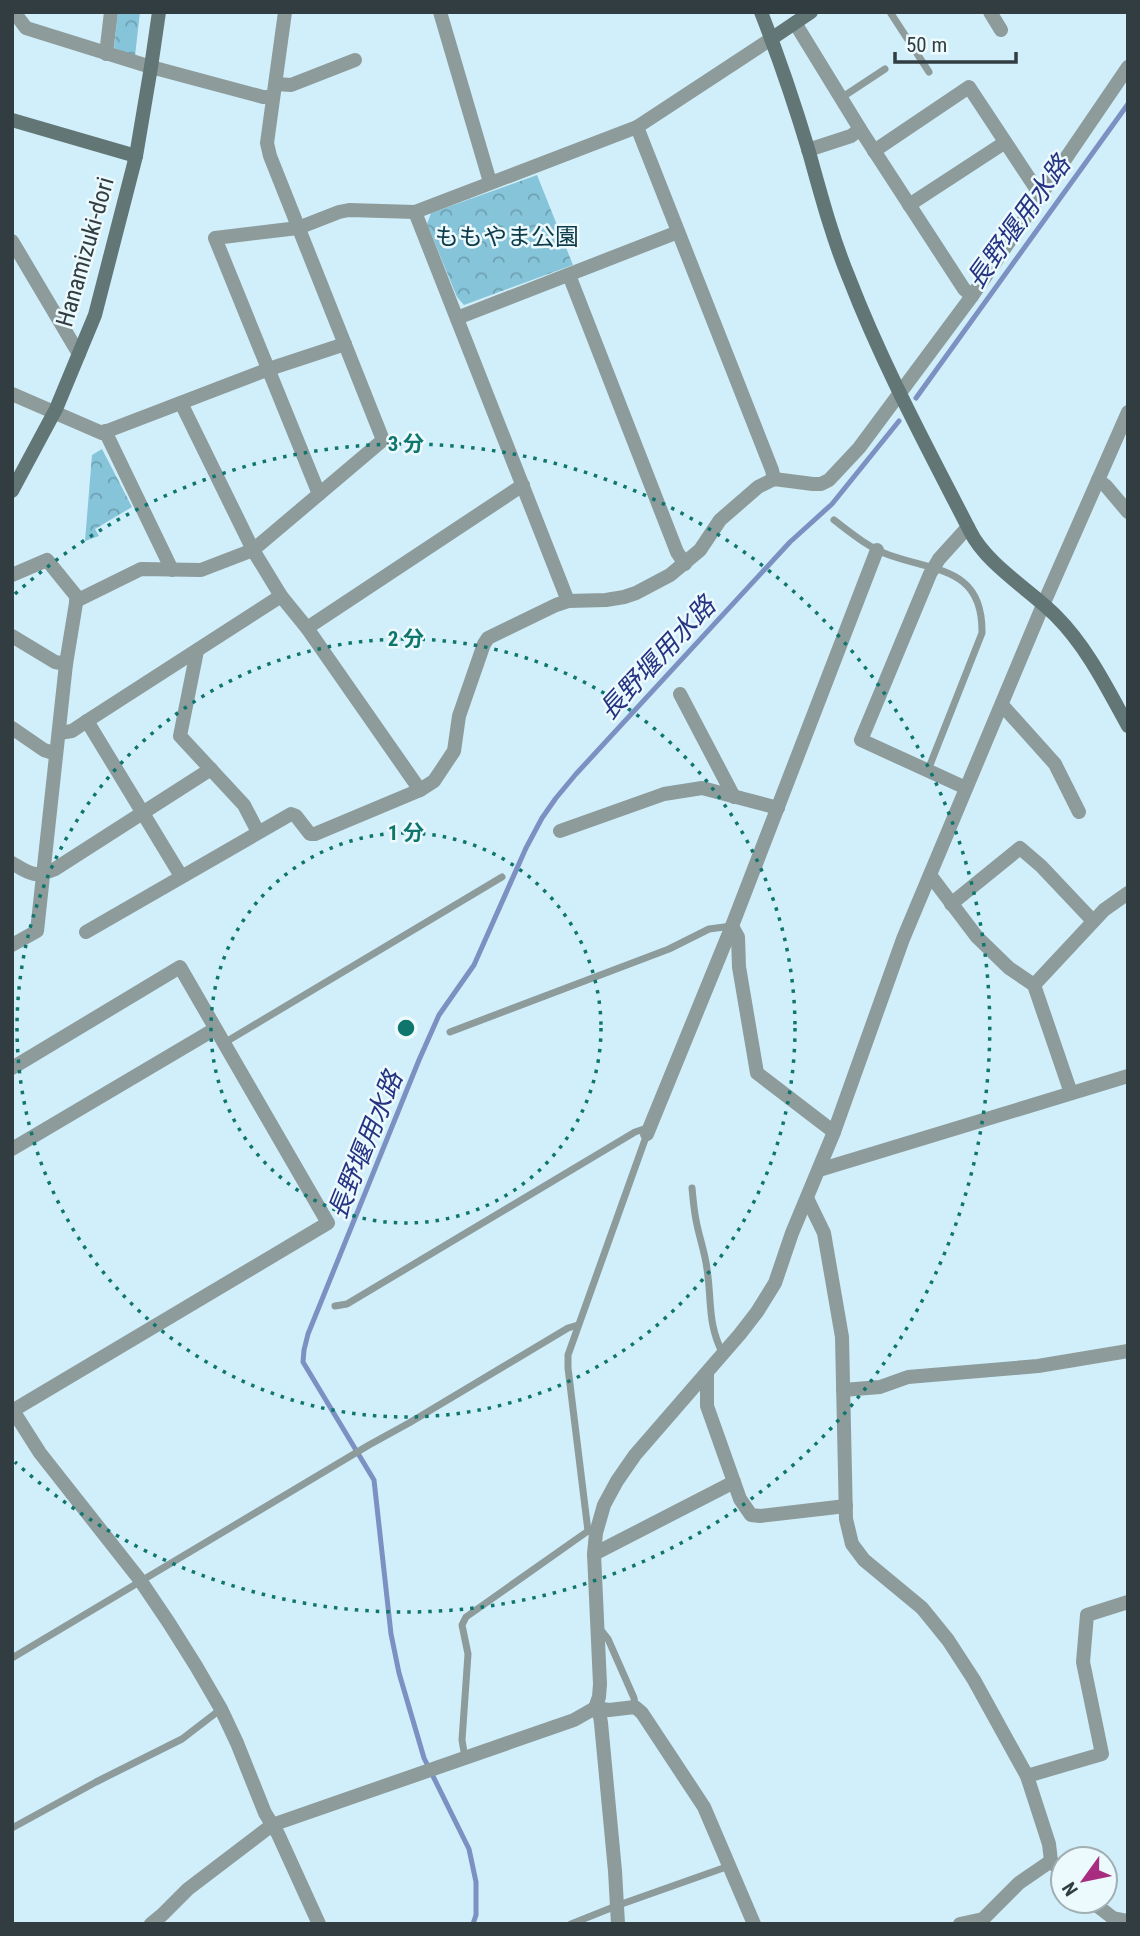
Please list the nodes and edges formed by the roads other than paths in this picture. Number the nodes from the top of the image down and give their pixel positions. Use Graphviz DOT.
graph roads {
  1 [pos="14,12"];
  2 [pos="111,12"];
  3 [pos="159,12"];
  4 [pos="285,12"];
  5 [pos="440,12"];
  6 [pos="761,12"];
  7 [pos="811,12"];
  8 [pos="890,12"];
  9 [pos="990,12"];
  10 [pos="792,18"];
  11 [pos="1001,30"];
  12 [pos="771,38"];
  13 [pos="107,54"];
  14 [pos="355,60"];
  15 [pos="151,67"];
  16 [pos="1128,67"];
  17 [pos="885,69"];
  18 [pos="929,72"];
  19 [pos="275,91"];
  20 [pos="841,98"];
  21 [pos="12,120"];
  22 [pos="637,127"];
  23 [pos="860,130"];
  24 [pos="1004,143"];
  25 [pos="808,150"];
  26 [pos="874,150"];
  27 [pos="136,156"];
  28 [pos="490,182"];
  29 [pos="1043,193"];
  30 [pos="909,205"];
  31 [pos="415,212"];
  32 [pos="298,228"];
  33 [pos="678,232"];
  34 [pos="12,242"];
  35 [pos="569,275"];
  36 [pos="972,296"];
  37 [pos="457,318"];
  38 [pos="345,344"];
  39 [pos="79,354"];
  40 [pos="268,369"];
  41 [pos="900,394"];
  42 [pos="13,396"];
  43 [pos="181,402"];
  44 [pos="1128,412"];
  45 [pos="54,413"];
  46 [pos="105,431"];
  47 [pos="774,479"];
  48 [pos="1098,480"];
  49 [pos="523,485"];
  50 [pos="12,491"];
  51 [pos="319,494"];
  52 [pos="1128,512"];
  53 [pos="834,520"];
  54 [pos="968,527"];
  55 [pos="254,550"];
  56 [pos="877,550"];
  57 [pos="685,564"];
  58 [pos="934,567"];
  59 [pos="172,570"];
  60 [pos="12,575"];
  61 [pos="281,596"];
  62 [pos="76,601"];
  63 [pos="568,601"];
  64 [pos="1044,605"];
  65 [pos="307,628"];
  66 [pos="12,636"];
  67 [pos="197,651"];
  68 [pos="66,664"];
  69 [pos="680,694"];
  70 [pos="1002,705"];
  71 [pos="88,721"];
  72 [pos="1128,726"];
  73 [pos="12,728"];
  74 [pos="59,733"];
  75 [pos="56,754"];
  76 [pos="211,769"];
  77 [pos="928,771"];
  78 [pos="966,788"];
  79 [pos="420,790"];
  80 [pos="734,797"];
  81 [pos="778,808"];
  82 [pos="1079,812"];
  83 [pos="144,813"];
  84 [pos="560,831"];
  85 [pos="258,832"];
  86 [pos="12,863"];
  87 [pos="44,874"];
  88 [pos="930,875"];
  89 [pos="181,876"];
  90 [pos="502,877"];
  91 [pos="1128,893"];
  92 [pos="951,904"];
  93 [pos="1093,921"];
  94 [pos="732,926"];
  95 [pos="86,932"];
  96 [pos="12,945"];
  97 [pos="1034,985"];
  98 [pos="215,1028"];
  99 [pos="450,1032"];
  100 [pos="223,1043"];
  101 [pos="12,1068"];
  102 [pos="1128,1076"];
  103 [pos="1071,1093"];
  104 [pos="649,1130"];
  105 [pos="834,1132"];
  106 [pos="12,1150"];
  107 [pos="820,1170"];
  108 [pos="692,1188"];
  109 [pos="807,1198"];
  110 [pos="335,1306"];
  111 [pos="578,1325"];
  112 [pos="1128,1351"];
  113 [pos="723,1354"];
  114 [pos="707,1375"];
  115 [pos="843,1390"];
  116 [pos="13,1410"];
  117 [pos="734,1482"];
  118 [pos="846,1506"];
  119 [pos="592,1532"];
  120 [pos="594,1554"];
  121 [pos="140,1580"];
  122 [pos="1128,1602"];
  123 [pos="598,1628"];
  124 [pos="12,1658"];
  125 [pos="635,1707"];
  126 [pos="595,1708"];
  127 [pos="221,1709"];
  128 [pos="464,1758"];
  129 [pos="1027,1776"];
  130 [pos="272,1825"];
  131 [pos="12,1828"];
  132 [pos="1049,1845"];
  133 [pos="1049,1862"];
  134 [pos="729,1866"];
  135 [pos="616,1906"];
  136 [pos="1109,1915"];
  137 [pos="160,1921"];
  138 [pos="984,1921"];
  139 [pos="1128,1921"];
  140 [pos="319,1924"];
  141 [pos="571,1924"];
  142 [pos="618,1924"];
  143 [pos="754,1924"];
  144 [pos="960,1924"];
  1 -- 13 [label="street"];
  2 -- 13 [label="street"];
  3 -- 15 [label="street, Hanamizuki-dori"];
  4 -- 19 [label="street"];
  5 -- 28 [label="street"];
  6 -- 12 [label="street"];
  7 -- 10 [label="street"];
  8 -- 18 [label="lane"];
  9 -- 11 [label="street"];
  10 -- 12 [label="street"];
  10 -- 20 [label="street"];
  12 -- 22 [label="street"];
  12 -- 25 [label="street"];
  13 -- 15 [label="street"];
  14 -- 19 [label="street"];
  15 -- 19 [label="street"];
  15 -- 27 [label="street, Hanamizuki-dori"];
  16 -- 29 [label="street"];
  17 -- 20 [label="lane"];
  19 -- 32 [label="street"];
  20 -- 23 [label="street"];
  21 -- 27 [label="street"];
  22 -- 28 [label="street"];
  22 -- 33 [label="street"];
  23 -- 25 [label="street"];
  23 -- 26 [label="street"];
  24 -- 26 [label="street"];
  24 -- 29 [label="street"];
  24 -- 30 [label="street"];
  25 -- 41 [label="street"];
  26 -- 30 [label="street"];
  27 -- 39 [label="street, Hanamizuki-dori"];
  28 -- 31 [label="street"];
  29 -- 36 [label="street"];
  30 -- 36 [label="street"];
  31 -- 32 [label="street"];
  31 -- 37 [label="street"];
  32 -- 38 [label="street"];
  32 -- 40 [label="street"];
  33 -- 35 [label="street"];
  33 -- 47 [label="street"];
  34 -- 39 [label="street"];
  35 -- 37 [label="street"];
  35 -- 57 [label="street"];
  36 -- 41 [label="street"];
  37 -- 49 [label="street"];
  38 -- 40 [label="street"];
  38 -- 51 [label="street"];
  39 -- 45 [label="street, Hanamizuki-dori"];
  40 -- 43 [label="street"];
  40 -- 51 [label="street"];
  41 -- 47 [label="street"];
  41 -- 54 [label="street"];
  42 -- 45 [label="street"];
  43 -- 46 [label="street"];
  43 -- 55 [label="street"];
  44 -- 48 [label="street"];
  45 -- 46 [label="street"];
  45 -- 50 [label="street, Hanamizuki-dori"];
  46 -- 59 [label="street"];
  47 -- 57 [label="street"];
  48 -- 52 [label="street"];
  48 -- 64 [label="street"];
  49 -- 63 [label="street"];
  49 -- 65 [label="street"];
  51 -- 55 [label="street"];
  53 -- 56 [label="lane"];
  54 -- 58 [label="street"];
  54 -- 64 [label="street"];
  55 -- 59 [label="street"];
  55 -- 61 [label="street"];
  56 -- 58 [label="lane"];
  56 -- 81 [label="street"];
  57 -- 63 [label="street"];
  58 -- 77 [label="lane"];
  58 -- 77 [label="street"];
  59 -- 62 [label="street"];
  60 -- 62 [label="street"];
  61 -- 65 [label="street"];
  61 -- 67 [label="street"];
  62 -- 68 [label="street"];
  63 -- 79 [label="street"];
  64 -- 70 [label="street"];
  64 -- 72 [label="street"];
  65 -- 79 [label="street"];
  66 -- 68 [label="street"];
  67 -- 71 [label="street"];
  67 -- 76 [label="street"];
  68 -- 74 [label="street"];
  69 -- 80 [label="street"];
  70 -- 78 [label="street"];
  70 -- 82 [label="street"];
  71 -- 74 [label="street"];
  71 -- 83 [label="street"];
  73 -- 75 [label="street"];
  74 -- 75 [label="street"];
  75 -- 87 [label="street"];
  76 -- 83 [label="street"];
  76 -- 85 [label="street"];
  77 -- 78 [label="street"];
  78 -- 88 [label="street"];
  79 -- 85 [label="street"];
  80 -- 81 [label="street"];
  80 -- 84 [label="street"];
  81 -- 94 [label="street"];
  83 -- 87 [label="street"];
  83 -- 89 [label="street"];
  85 -- 89 [label="street"];
  86 -- 87 [label="street"];
  87 -- 96 [label="street"];
  88 -- 92 [label="street"];
  88 -- 105 [label="street"];
  89 -- 95 [label="street"];
  90 -- 100 [label="lane"];
  91 -- 93 [label="street"];
  92 -- 93 [label="street"];
  92 -- 97 [label="street"];
  93 -- 97 [label="street"];
  94 -- 99 [label="lane"];
  94 -- 104 [label="street"];
  94 -- 105 [label="street"];
  97 -- 103 [label="street"];
  98 -- 100 [label="street"];
  98 -- 101 [label="street"];
  98 -- 106 [label="street"];
  100 -- 116 [label="street"];
  102 -- 103 [label="street"];
  103 -- 107 [label="street"];
  104 -- 110 [label="lane"];
  104 -- 111 [label="lane"];
  105 -- 107 [label="street"];
  107 -- 109 [label="street"];
  108 -- 113 [label="lane"];
  109 -- 113 [label="street"];
  109 -- 115 [label="street"];
  111 -- 119 [label="lane"];
  111 -- 121 [label="lane"];
  112 -- 115 [label="street"];
  113 -- 114 [label="street"];
  114 -- 117 [label="street"];
  114 -- 119 [label="street"];
  115 -- 118 [label="street"];
  116 -- 121 [label="street"];
  117 -- 118 [label="street"];
  117 -- 120 [label="street"];
  118 -- 129 [label="street"];
  119 -- 120 [label="street"];
  119 -- 128 [label="lane"];
  120 -- 123 [label="street"];
  121 -- 124 [label="lane"];
  121 -- 127 [label="street"];
  122 -- 129 [label="street"];
  123 -- 125 [label="lane"];
  123 -- 126 [label="street"];
  125 -- 126 [label="street"];
  125 -- 134 [label="street"];
  126 -- 128 [label="street"];
  126 -- 135 [label="street"];
  127 -- 130 [label="street"];
  127 -- 131 [label="lane"];
  128 -- 130 [label="street"];
  129 -- 132 [label="street"];
  130 -- 137 [label="street"];
  130 -- 140 [label="street"];
  133 -- 138 [label="street"];
  134 -- 135 [label="lane"];
  134 -- 143 [label="street"];
  135 -- 141 [label="lane"];
  135 -- 142 [label="street"];
  136 -- 139 [label="street"];
  138 -- 144 [label="street"];
}
